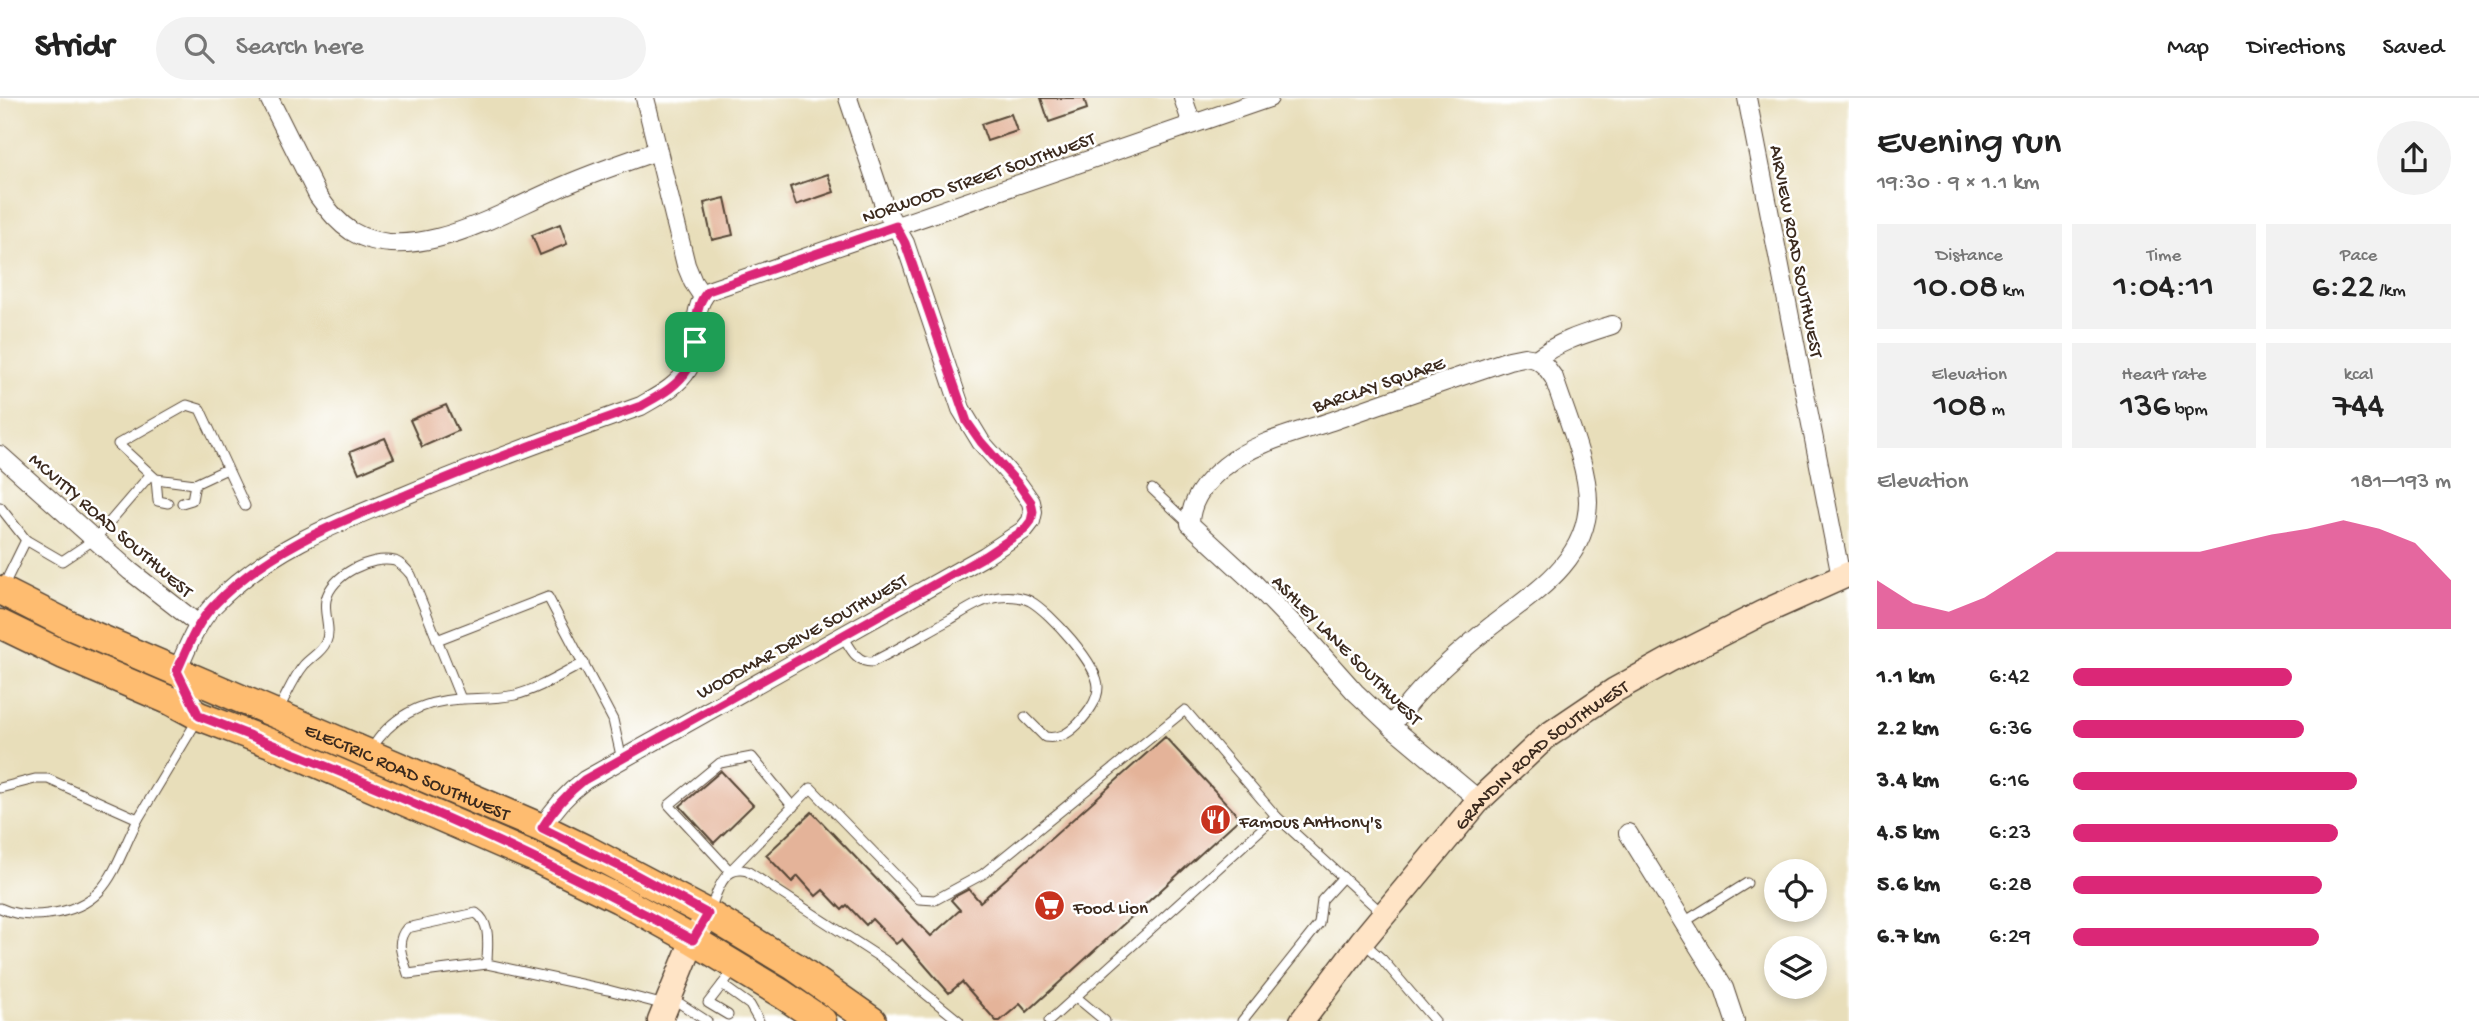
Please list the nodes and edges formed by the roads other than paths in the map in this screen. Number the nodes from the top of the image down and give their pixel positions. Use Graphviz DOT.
graph roads {
  1 [pos="269,98"];
  2 [pos="645,98"];
  3 [pos="848,98"];
  4 [pos="1184,98"];
  5 [pos="1269,98"];
  6 [pos="1747,98"];
  7 [pos="1192,124"];
  8 [pos="657,150"];
  9 [pos="896,226"];
  10 [pos="703,297"];
  11 [pos="1612,325"];
  12 [pos="1536,359"];
  13 [pos="0,454"];
  14 [pos="227,470"];
  15 [pos="153,477"];
  16 [pos="195,484"];
  17 [pos="1152,489"];
  18 [pos="168,503"];
  19 [pos="182,503"];
  20 [pos="245,506"];
  21 [pos="0,507"];
  22 [pos="1190,524"];
  23 [pos="26,540"];
  24 [pos="95,540"];
  25 [pos="1845,575"];
  26 [pos="1,590"];
  27 [pos="0,624"];
  28 [pos="198,624"];
  29 [pos="843,636"];
  30 [pos="438,640"];
  31 [pos="584,663"];
  32 [pos="177,671"];
  33 [pos="461,699"];
  34 [pos="276,713"];
  35 [pos="199,716"];
  36 [pos="1025,717"];
  37 [pos="1391,726"];
  38 [pos="369,753"];
  39 [pos="622,760"];
  40 [pos="0,788"];
  41 [pos="1479,800"];
  42 [pos="793,807"];
  43 [pos="1276,816"];
  44 [pos="138,819"];
  45 [pos="542,828"];
  46 [pos="1629,833"];
  47 [pos="730,871"];
  48 [pos="1343,877"];
  49 [pos="1747,883"];
  50 [pos="0,908"];
  51 [pos="708,914"];
  52 [pos="1384,915"];
  53 [pos="1684,922"];
  54 [pos="693,940"];
  55 [pos="1362,941"];
  56 [pos="487,964"];
  57 [pos="729,975"];
  58 [pos="1076,997"];
  59 [pos="708,1003"];
  60 [pos="665,1007"];
  61 [pos="807,1014"];
  62 [pos="728,1016"];
  63 [pos="703,1018"];
  64 [pos="760,1021"];
  65 [pos="872,1021"];
  66 [pos="959,1021"];
  67 [pos="1049,1021"];
  68 [pos="1105,1021"];
  69 [pos="1242,1021"];
  70 [pos="1302,1021"];
  71 [pos="1435,1021"];
  72 [pos="1735,1021"];
  1 -- 8 [label="street"];
  2 -- 8 [label="street"];
  3 -- 9 [label="street"];
  4 -- 7 [label="street"];
  5 -- 7 [label="street, NORWOOD STREET SOUTHWEST"];
  6 -- 25 [label="street, AIRVIEW ROAD SOUTHWEST"];
  7 -- 9 [label="street, NORWOOD STREET SOUTHWEST"];
  8 -- 10 [label="street"];
  9 -- 10 [label="street, NORWOOD STREET SOUTHWEST"];
  9 -- 29 [label="street, WOODMAR DRIVE SOUTHWEST"];
  10 -- 28 [label="street"];
  11 -- 12 [label="street, BARCLAY SQUARE"];
  12 -- 22 [label="street, BARCLAY SQUARE"];
  12 -- 37 [label="street"];
  13 -- 24 [label="street, MCVITTY ROAD SOUTHWEST"];
  14 -- 15 [label="lane"];
  14 -- 16 [label="lane"];
  14 -- 20 [label="lane"];
  15 -- 16 [label="lane"];
  15 -- 18 [label="lane"];
  15 -- 24 [label="lane"];
  16 -- 19 [label="lane"];
  17 -- 22 [label="lane"];
  21 -- 23 [label="lane"];
  22 -- 37 [label="street, ASHLEY LANE SOUTHWEST"];
  23 -- 24 [label="lane"];
  23 -- 26 [label="lane"];
  24 -- 28 [label="street, MCVITTY ROAD SOUTHWEST"];
  25 -- 41 [label="street, GRANDIN ROAD SOUTHWEST"];
  26 -- 32 [label="main road, ELECTRIC ROAD SOUTHWEST"];
  27 -- 35 [label="main road, ELECTRIC ROAD SOUTHWEST"];
  28 -- 32 [label="street"];
  29 -- 36 [label="lane"];
  29 -- 39 [label="street, WOODMAR DRIVE SOUTHWEST"];
  30 -- 31 [label="lane"];
  30 -- 33 [label="lane"];
  30 -- 34 [label="lane"];
  31 -- 33 [label="lane"];
  31 -- 39 [label="lane"];
  32 -- 34 [label="main road, ELECTRIC ROAD SOUTHWEST"];
  32 -- 35 [label="street"];
  33 -- 38 [label="lane"];
  34 -- 38 [label="main road, ELECTRIC ROAD SOUTHWEST"];
  35 -- 44 [label="lane"];
  35 -- 54 [label="main road, ELECTRIC ROAD SOUTHWEST"];
  37 -- 41 [label="street, ASHLEY LANE SOUTHWEST"];
  38 -- 45 [label="main road, ELECTRIC ROAD SOUTHWEST"];
  39 -- 45 [label="street, WOODMAR DRIVE SOUTHWEST"];
  40 -- 44 [label="lane"];
  41 -- 52 [label="street, GRANDIN ROAD SOUTHWEST"];
  42 -- 43 [label="lane"];
  42 -- 47 [label="lane"];
  42 -- 47 [label="lane"];
  43 -- 48 [label="lane"];
  43 -- 58 [label="lane"];
  44 -- 50 [label="lane"];
  45 -- 51 [label="main road, ELECTRIC ROAD SOUTHWEST"];
  46 -- 53 [label="street"];
  47 -- 51 [label="lane"];
  47 -- 66 [label="lane"];
  48 -- 52 [label="lane"];
  48 -- 69 [label="lane"];
  49 -- 53 [label="lane"];
  51 -- 54 [label="street"];
  51 -- 65 [label="main road, ELECTRIC ROAD SOUTHWEST"];
  52 -- 55 [label="street, GRANDIN ROAD SOUTHWEST"];
  53 -- 72 [label="street"];
  54 -- 57 [label="main road, ELECTRIC ROAD SOUTHWEST"];
  54 -- 60 [label="street"];
  55 -- 70 [label="street, GRANDIN ROAD SOUTHWEST"];
  55 -- 71 [label="lane"];
  56 -- 56 [label="lane"];
  56 -- 60 [label="lane"];
  57 -- 59 [label="lane"];
  57 -- 61 [label="main road, ELECTRIC ROAD SOUTHWEST"];
  57 -- 64 [label="lane"];
  58 -- 67 [label="lane"];
  58 -- 68 [label="lane"];
  59 -- 62 [label="lane"];
  59 -- 63 [label="lane"];
  60 -- 63 [label="lane"];
}
